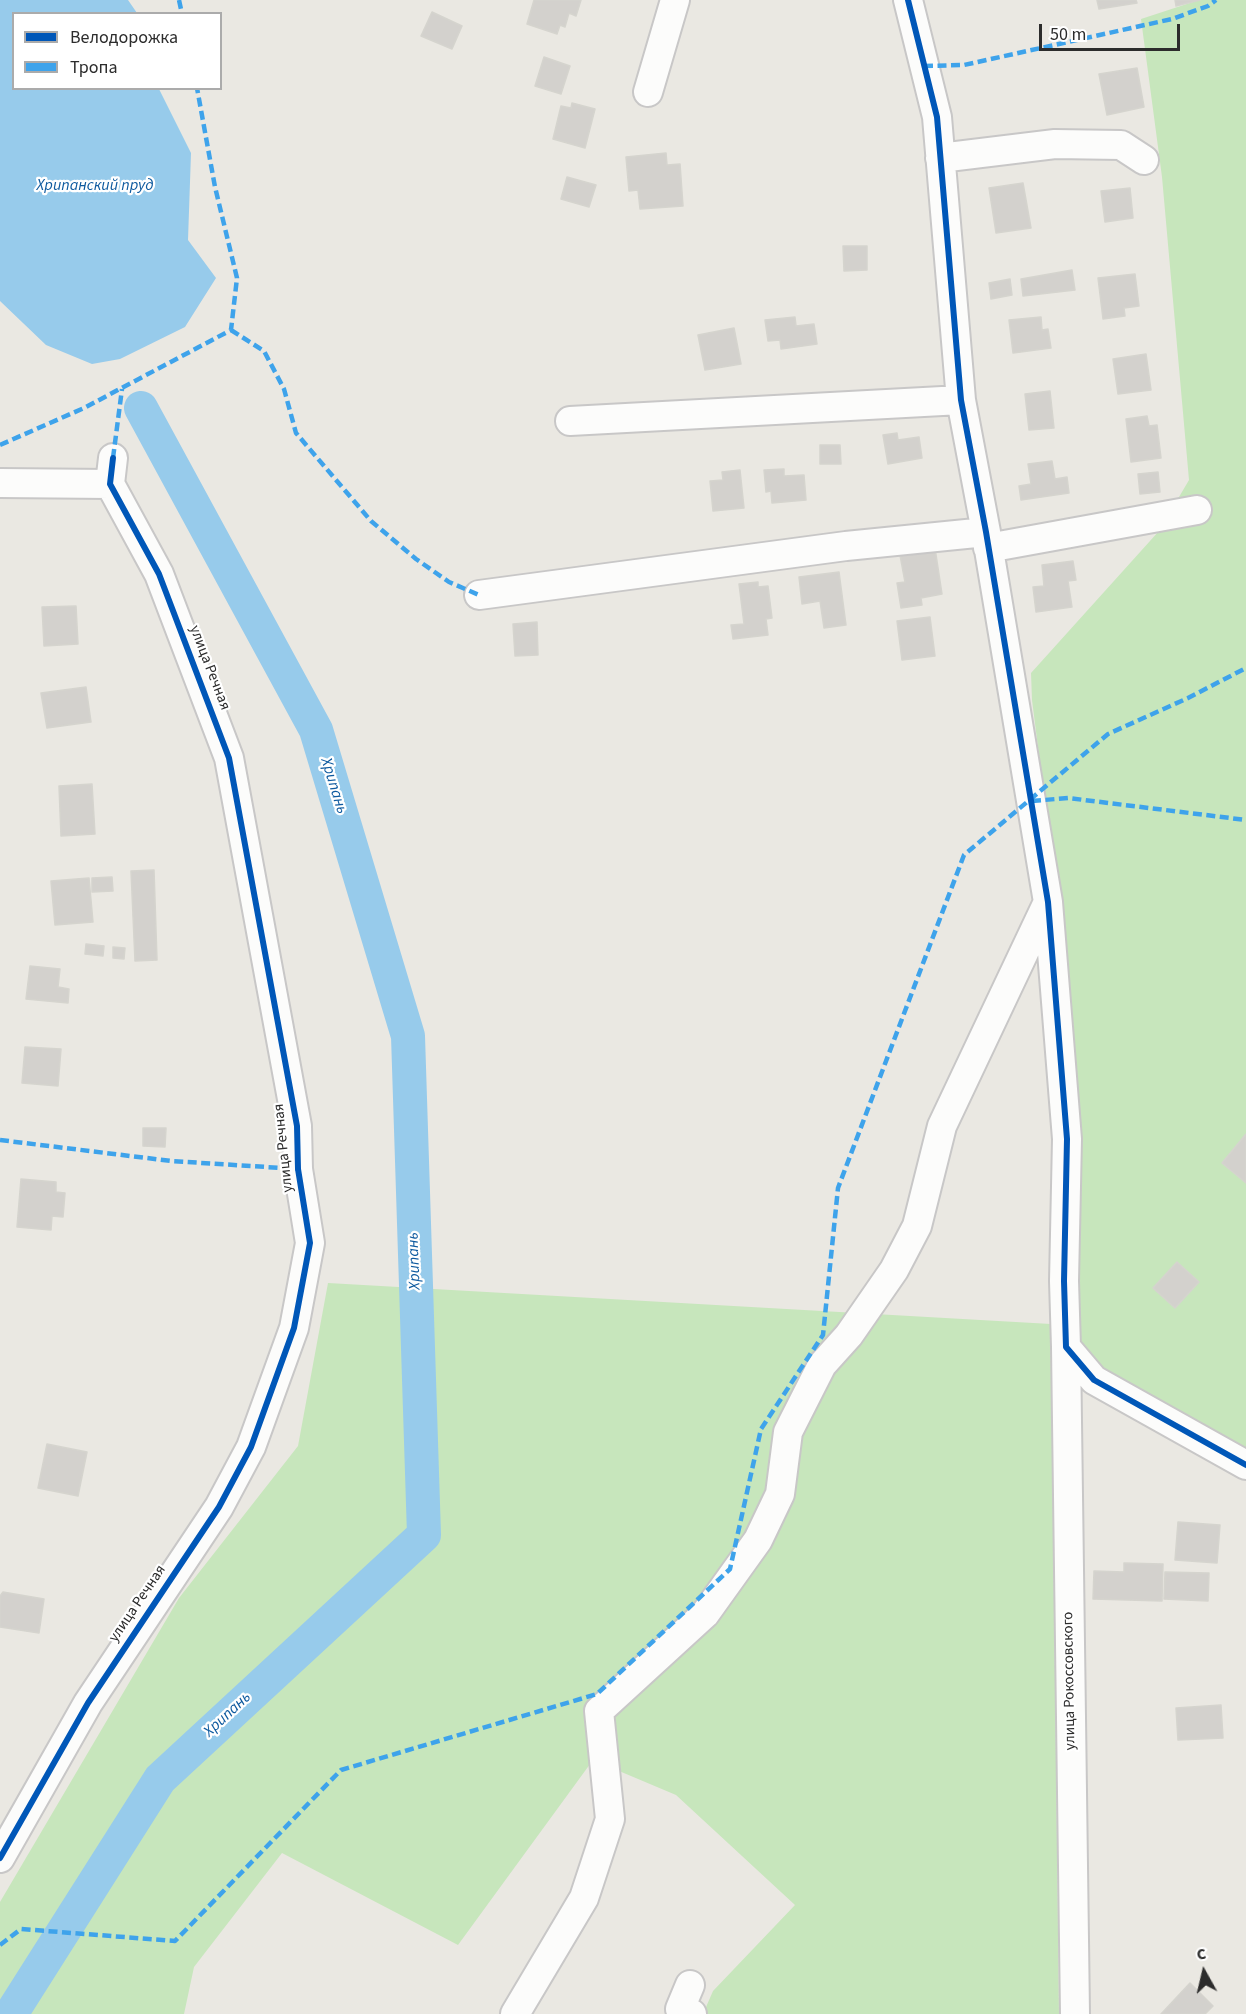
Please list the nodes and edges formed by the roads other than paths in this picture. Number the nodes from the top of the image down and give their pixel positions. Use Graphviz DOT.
graph roads {
  1 [pos="675,0"];
  2 [pos="908,0"];
  3 [pos="648,92"];
  4 [pos="940,158"];
  5 [pos="1144,160"];
  6 [pos="961,400"];
  7 [pos="570,421"];
  8 [pos="0,483"];
  9 [pos="1197,510"];
  10 [pos="987,540"];
  11 [pos="479,595"];
  12 [pos="1048,902"];
  13 [pos="1066,1347"];
  14 [pos="1246,1465"];
  15 [pos="0,1858"];
  16 [pos="690,1985"];
  17 [pos="515,2014"];
  18 [pos="692,2014"];
  19 [pos="1075,2014"];
  1 -- 3 [label="street"];
  2 -- 4 [label="street, улица Рокоссовского"];
  4 -- 5 [label="street"];
  4 -- 6 [label="street, улица Рокоссовского"];
  6 -- 7 [label="street"];
  6 -- 10 [label="street, улица Рокоссовского"];
  8 -- 15 [label="street, улица Речная"];
  9 -- 10 [label="street"];
  10 -- 11 [label="street"];
  10 -- 12 [label="street, улица Рокоссовского"];
  12 -- 13 [label="street, улица Рокоссовского"];
  12 -- 17 [label="street"];
  13 -- 14 [label="street"];
  13 -- 19 [label="street, улица Рокоссовского"];
  16 -- 18 [label="street"];
}
